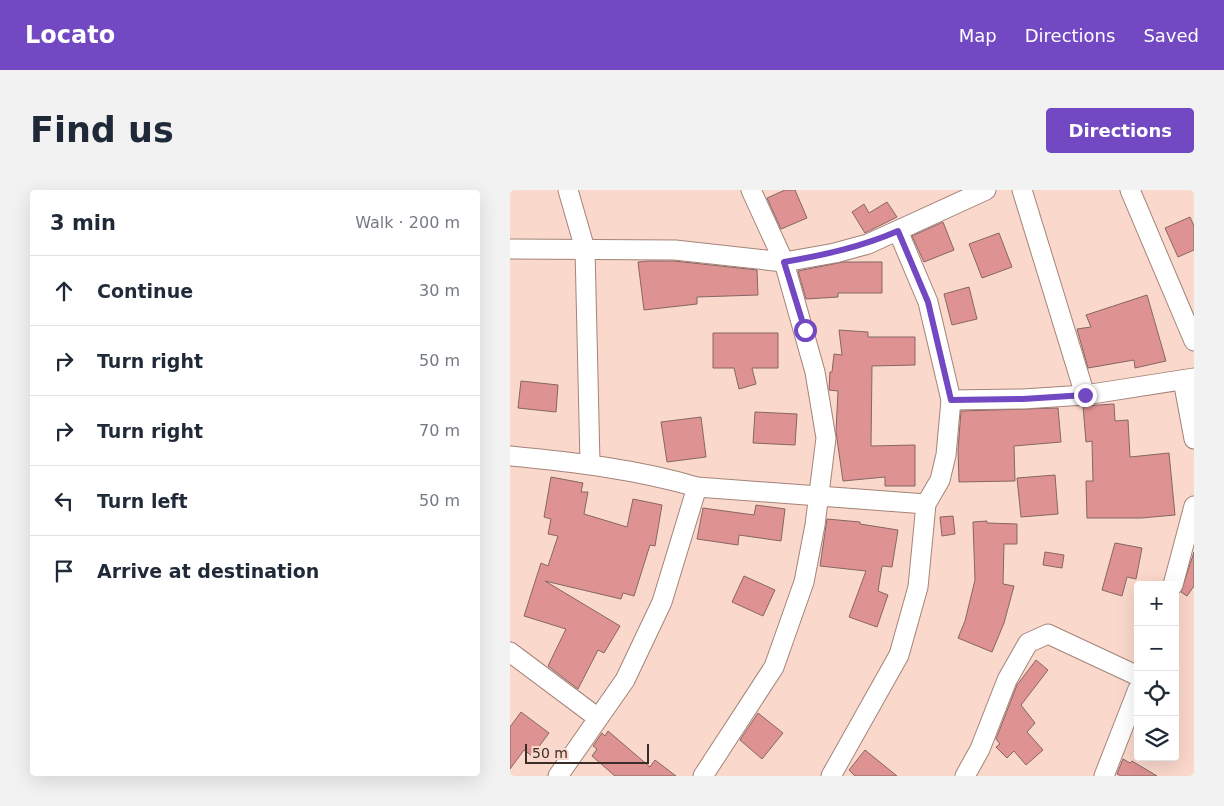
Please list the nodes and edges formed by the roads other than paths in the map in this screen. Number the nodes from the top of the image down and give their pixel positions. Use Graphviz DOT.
graph roads {
  1 [pos="568,190"];
  2 [pos="751,190"];
  3 [pos="986,190"];
  4 [pos="1022,190"];
  5 [pos="1130,190"];
  6 [pos="898,231"];
  7 [pos="510,249"];
  8 [pos="585,249"];
  9 [pos="784,262"];
  10 [pos="1194,341"];
  11 [pos="1189,379"];
  12 [pos="1085,395"];
  13 [pos="951,400"];
  14 [pos="1194,439"];
  15 [pos="510,456"];
  16 [pos="590,464"];
  17 [pos="697,487"];
  18 [pos="818,497"];
  19 [pos="926,504"];
  20 [pos="1194,506"];
  21 [pos="1174,581"];
  22 [pos="510,652"];
  23 [pos="1134,674"];
  24 [pos="1134,699"];
  25 [pos="598,718"];
  26 [pos="558,776"];
  27 [pos="703,776"];
  28 [pos="831,776"];
  29 [pos="965,776"];
  30 [pos="1104,776"];
  1 -- 8 [label="street"];
  2 -- 9 [label="street"];
  3 -- 6 [label="street"];
  4 -- 12 [label="street"];
  5 -- 10 [label="street"];
  6 -- 9 [label="street"];
  6 -- 13 [label="street"];
  7 -- 8 [label="street"];
  8 -- 9 [label="street"];
  8 -- 16 [label="street"];
  9 -- 18 [label="street"];
  11 -- 12 [label="street"];
  11 -- 14 [label="street"];
  12 -- 13 [label="street"];
  13 -- 19 [label="street"];
  15 -- 16 [label="street"];
  16 -- 17 [label="street"];
  17 -- 18 [label="street"];
  17 -- 25 [label="street"];
  18 -- 19 [label="street"];
  18 -- 27 [label="street"];
  19 -- 28 [label="street"];
  20 -- 21 [label="street"];
  22 -- 25 [label="street"];
  23 -- 29 [label="street"];
  24 -- 30 [label="street"];
  25 -- 26 [label="street"];
}
